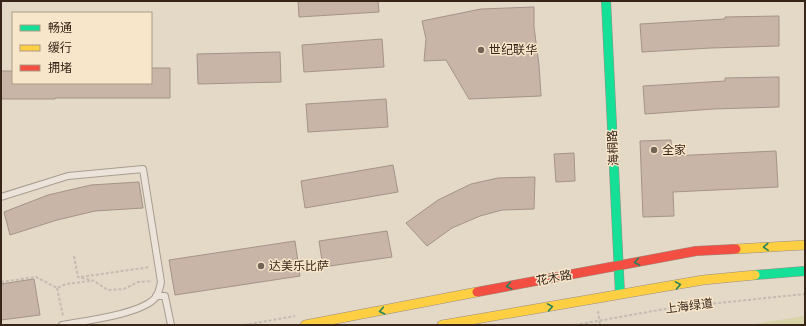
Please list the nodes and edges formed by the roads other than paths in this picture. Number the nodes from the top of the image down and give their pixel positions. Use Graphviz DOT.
graph roads {
  1 [pos="606,1"];
  2 [pos="1,197"];
  3 [pos="805,245"];
  4 [pos="619,266"];
  5 [pos="805,272"];
  6 [pos="620,294"];
  7 [pos="156,296"];
  8 [pos="63,325"];
  9 [pos="170,325"];
  10 [pos="305,325"];
  11 [pos="442,325"];
  1 -- 4 [label="main road, 海桐路"];
  2 -- 7 [label="lane"];
  3 -- 4 [label="main road, 花木路, one-way"];
  4 -- 6 [label="main road, 海桐路"];
  4 -- 10 [label="main road, 花木路, one-way"];
  6 -- 5 [label="main road, one-way"];
  11 -- 6 [label="main road, one-way"];
  7 -- 8 [label="lane"];
  7 -- 9 [label="lane"];
}
